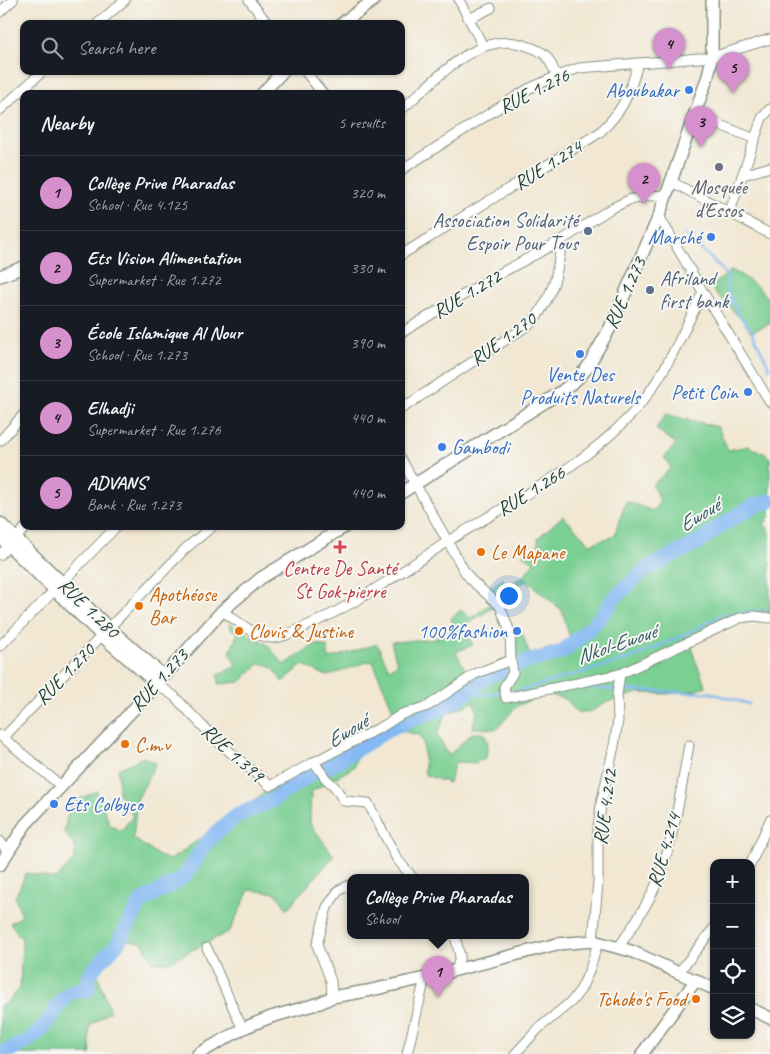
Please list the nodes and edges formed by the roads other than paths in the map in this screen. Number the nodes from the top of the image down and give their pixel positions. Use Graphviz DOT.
graph roads {
  1 [pos="13,0"];
  2 [pos="125,0"];
  3 [pos="249,0"];
  4 [pos="374,0"];
  5 [pos="459,0"];
  6 [pos="712,0"];
  7 [pos="491,8"];
  8 [pos="0,12"];
  9 [pos="470,19"];
  10 [pos="102,20"];
  11 [pos="265,20"];
  12 [pos="347,20"];
  13 [pos="770,39"];
  14 [pos="483,46"];
  15 [pos="712,57"];
  16 [pos="638,62"];
  17 [pos="39,75"];
  18 [pos="279,75"];
  19 [pos="308,75"];
  20 [pos="557,76"];
  21 [pos="22,90"];
  22 [pos="266,90"];
  23 [pos="320,90"];
  24 [pos="20,92"];
  25 [pos="405,106"];
  26 [pos="770,108"];
  27 [pos="0,110"];
  28 [pos="695,115"];
  29 [pos="755,139"];
  30 [pos="405,167"];
  31 [pos="770,167"];
  32 [pos="743,175"];
  33 [pos="672,182"];
  34 [pos="667,196"];
  35 [pos="730,211"];
  36 [pos="659,216"];
  37 [pos="770,234"];
  38 [pos="562,240"];
  39 [pos="405,253"];
  40 [pos="20,268"];
  41 [pos="0,276"];
  42 [pos="703,292"];
  43 [pos="405,331"];
  44 [pos="770,402"];
  45 [pos="405,406"];
  46 [pos="20,418"];
  47 [pos="0,441"];
  48 [pos="405,466"];
  49 [pos="416,484"];
  50 [pos="405,491"];
  51 [pos="0,523"];
  52 [pos="23,530"];
  53 [pos="113,530"];
  54 [pos="208,530"];
  55 [pos="339,530"];
  56 [pos="0,537"];
  57 [pos="12,542"];
  58 [pos="448,542"];
  59 [pos="0,554"];
  60 [pos="58,586"];
  61 [pos="222,611"];
  62 [pos="770,618"];
  63 [pos="105,632"];
  64 [pos="0,646"];
  65 [pos="511,660"];
  66 [pos="620,674"];
  67 [pos="160,680"];
  68 [pos="174,696"];
  69 [pos="2,736"];
  70 [pos="689,745"];
  71 [pos="315,764"];
  72 [pos="61,786"];
  73 [pos="770,820"];
  74 [pos="0,841"];
  75 [pos="8,851"];
  76 [pos="753,859"];
  77 [pos="0,865"];
  78 [pos="410,874"];
  79 [pos="347,886"];
  80 [pos="710,933"];
  81 [pos="456,939"];
  82 [pos="596,942"];
  83 [pos="619,947"];
  84 [pos="207,948"];
  85 [pos="457,968"];
  86 [pos="679,972"];
  87 [pos="426,978"];
  88 [pos="696,980"];
  89 [pos="710,987"];
  90 [pos="332,997"];
  91 [pos="755,1011"];
  92 [pos="770,1018"];
  93 [pos="246,1028"];
  94 [pos="406,1053"];
  95 [pos="198,1054"];
  96 [pos="515,1054"];
  97 [pos="642,1054"];
  1 -- 8 [label="street"];
  2 -- 10 [label="street"];
  3 -- 11 [label="street"];
  4 -- 12 [label="main road"];
  5 -- 9 [label="street"];
  6 -- 15 [label="main road, RUE 1.273"];
  7 -- 9 [label="street"];
  9 -- 14 [label="street"];
  13 -- 15 [label="street, RUE 1.276"];
  14 -- 20 [label="street"];
  14 -- 25 [label="street"];
  15 -- 16 [label="street, RUE 1.276"];
  15 -- 28 [label="main road, RUE 1.273"];
  16 -- 20 [label="street, RUE 1.276"];
  16 -- 39 [label="street, RUE 1.274"];
  17 -- 21 [label="street"];
  18 -- 22 [label="main road"];
  19 -- 23 [label="street"];
  20 -- 30 [label="street, RUE 1.276"];
  24 -- 27 [label="street"];
  26 -- 29 [label="street"];
  28 -- 29 [label="street"];
  28 -- 33 [label="main road, RUE 1.273"];
  29 -- 32 [label="street"];
  31 -- 32 [label="street"];
  32 -- 35 [label="street"];
  33 -- 34 [label="main road, RUE 1.273"];
  33 -- 35 [label="street"];
  34 -- 36 [label="main road, RUE 1.273"];
  34 -- 38 [label="street, RUE 1.272"];
  35 -- 37 [label="street"];
  36 -- 42 [label="street"];
  36 -- 49 [label="main road, RUE 1.273"];
  38 -- 43 [label="street, RUE 1.272"];
  38 -- 45 [label="street, RUE 1.270"];
  40 -- 41 [label="main road"];
  42 -- 44 [label="street"];
  42 -- 58 [label="street, RUE 1.266"];
  46 -- 47 [label="street"];
  48 -- 49 [label="street"];
  49 -- 50 [label="main road, RUE 1.273"];
  49 -- 58 [label="street"];
  51 -- 57 [label="main road, RUE 1.280"];
  52 -- 57 [label="street"];
  53 -- 60 [label="street"];
  54 -- 63 [label="street, RUE 1.270"];
  55 -- 61 [label="main road, RUE 1.273"];
  56 -- 57 [label="main road, RUE 1.280"];
  57 -- 59 [label="street"];
  57 -- 60 [label="main road, RUE 1.280"];
  58 -- 61 [label="street, RUE 1.266"];
  58 -- 65 [label="street"];
  60 -- 63 [label="main road, RUE 1.280"];
  60 -- 64 [label="street"];
  61 -- 67 [label="main road, RUE 1.273"];
  62 -- 66 [label="street"];
  63 -- 67 [label="main road, RUE 1.280"];
  63 -- 69 [label="street, RUE 1.270"];
  65 -- 66 [label="street"];
  65 -- 71 [label="street"];
  66 -- 82 [label="street, RUE 4.212"];
  67 -- 68 [label="street, RUE 1.280"];
  67 -- 72 [label="main road, RUE 1.273"];
  68 -- 71 [label="street, RUE 1.399"];
  69 -- 72 [label="street"];
  70 -- 83 [label="street, RUE 4.214"];
  71 -- 78 [label="street"];
  72 -- 75 [label="main road, RUE 1.273"];
  73 -- 76 [label="street"];
  74 -- 75 [label="street"];
  75 -- 77 [label="main road, RUE 1.273"];
  79 -- 90 [label="street"];
  80 -- 86 [label="street"];
  81 -- 85 [label="street"];
  82 -- 83 [label="main road"];
  82 -- 85 [label="main road"];
  82 -- 96 [label="street, RUE 4.212"];
  83 -- 86 [label="main road"];
  84 -- 93 [label="street"];
  85 -- 87 [label="main road"];
  86 -- 88 [label="main road"];
  87 -- 90 [label="main road"];
  87 -- 94 [label="street"];
  88 -- 89 [label="main road"];
  88 -- 97 [label="main road"];
  90 -- 93 [label="main road"];
  91 -- 92 [label="main road"];
  93 -- 95 [label="main road"];
}
